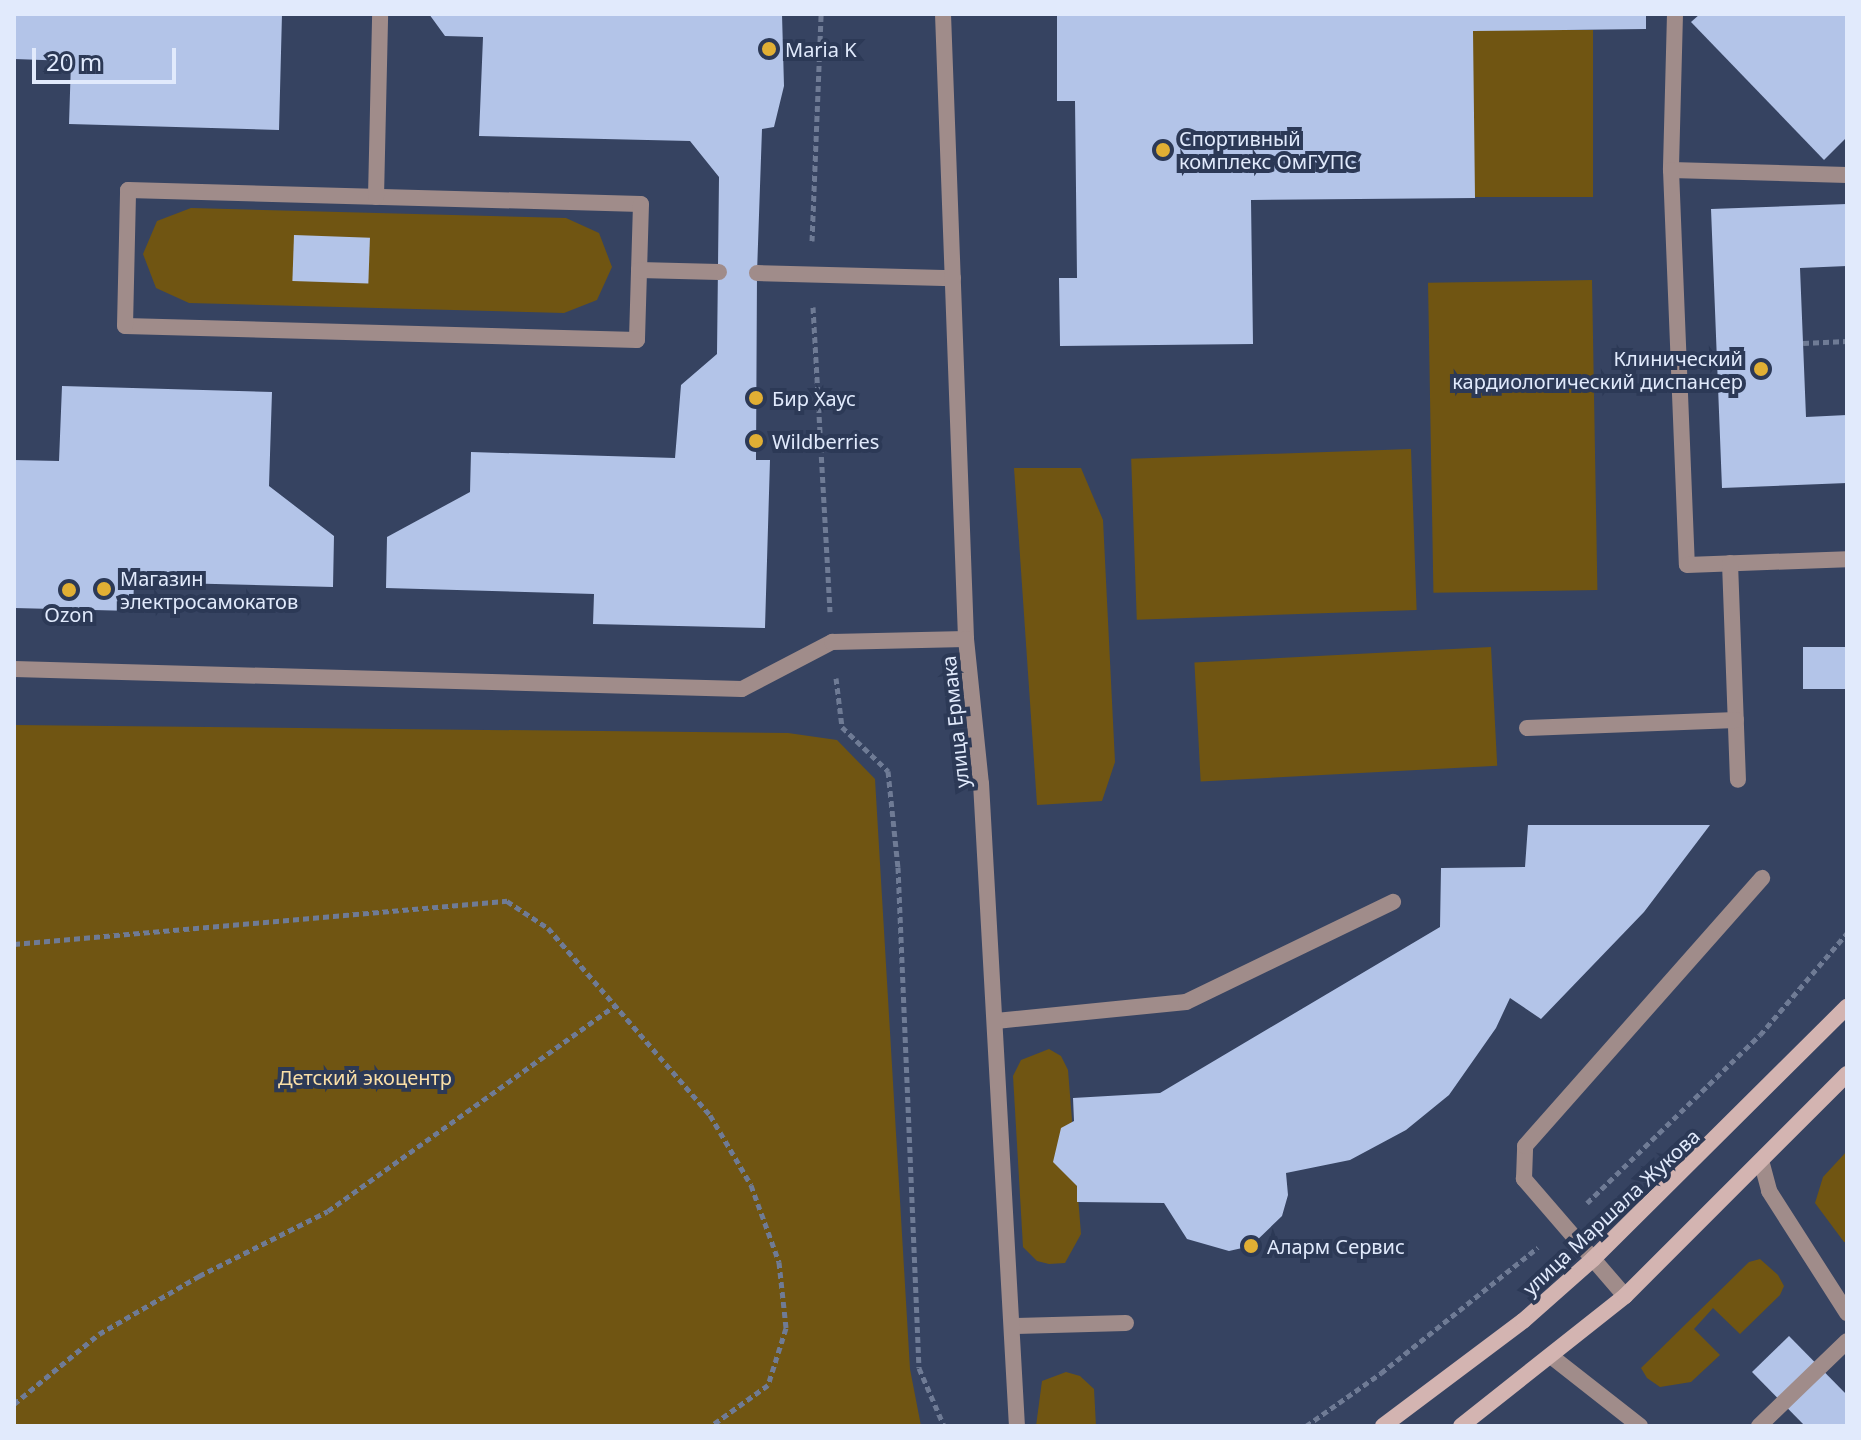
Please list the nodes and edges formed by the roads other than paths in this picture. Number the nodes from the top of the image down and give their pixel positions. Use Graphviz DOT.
graph roads {
  1 [pos="380,14"];
  2 [pos="943,14"];
  3 [pos="1675,14"];
  4 [pos="1671,170"];
  5 [pos="1847,175"];
  6 [pos="376,197"];
  7 [pos="639,270"];
  8 [pos="719,272"];
  9 [pos="757,273"];
  10 [pos="953,278"];
  11 [pos="1847,559"];
  12 [pos="1730,563"];
  13 [pos="966,639"];
  14 [pos="14,669"];
  15 [pos="1736,720"];
  16 [pos="1527,728"];
  17 [pos="1738,780"];
  18 [pos="1762,878"];
  19 [pos="1393,902"];
  20 [pos="1847,1007"];
  21 [pos="996,1021"];
  22 [pos="1847,1074"];
  23 [pos="1762,1164"];
  24 [pos="1593,1259"];
  25 [pos="1625,1296"];
  26 [pos="1847,1313"];
  27 [pos="1126,1323"];
  28 [pos="1014,1326"];
  29 [pos="1847,1341"];
  30 [pos="1552,1357"];
  31 [pos="1017,1426"];
  32 [pos="1383,1426"];
  33 [pos="1461,1426"];
  34 [pos="1640,1426"];
  35 [pos="1759,1426"];
  1 -- 6 [label="street"];
  2 -- 10 [label="street, улица Ермака"];
  3 -- 4 [label="street"];
  4 -- 5 [label="street"];
  4 -- 12 [label="street"];
  6 -- 7 [label="street"];
  6 -- 7 [label="street"];
  7 -- 8 [label="street"];
  9 -- 10 [label="street"];
  10 -- 13 [label="street, улица Ермака"];
  11 -- 12 [label="street"];
  12 -- 15 [label="street"];
  13 -- 14 [label="street"];
  13 -- 21 [label="street, улица Ермака"];
  15 -- 16 [label="street"];
  15 -- 17 [label="street"];
  18 -- 24 [label="street"];
  19 -- 21 [label="street"];
  20 -- 24 [label="main road, улица Маршала Жукова"];
  21 -- 28 [label="street, улица Ермака"];
  22 -- 23 [label="main road"];
  23 -- 25 [label="main road"];
  23 -- 26 [label="street"];
  24 -- 25 [label="street"];
  24 -- 32 [label="main road, улица Маршала Жукова"];
  25 -- 30 [label="main road"];
  27 -- 28 [label="street"];
  28 -- 31 [label="street, улица Ермака"];
  29 -- 35 [label="street"];
  30 -- 33 [label="main road"];
  30 -- 34 [label="street"];
}
